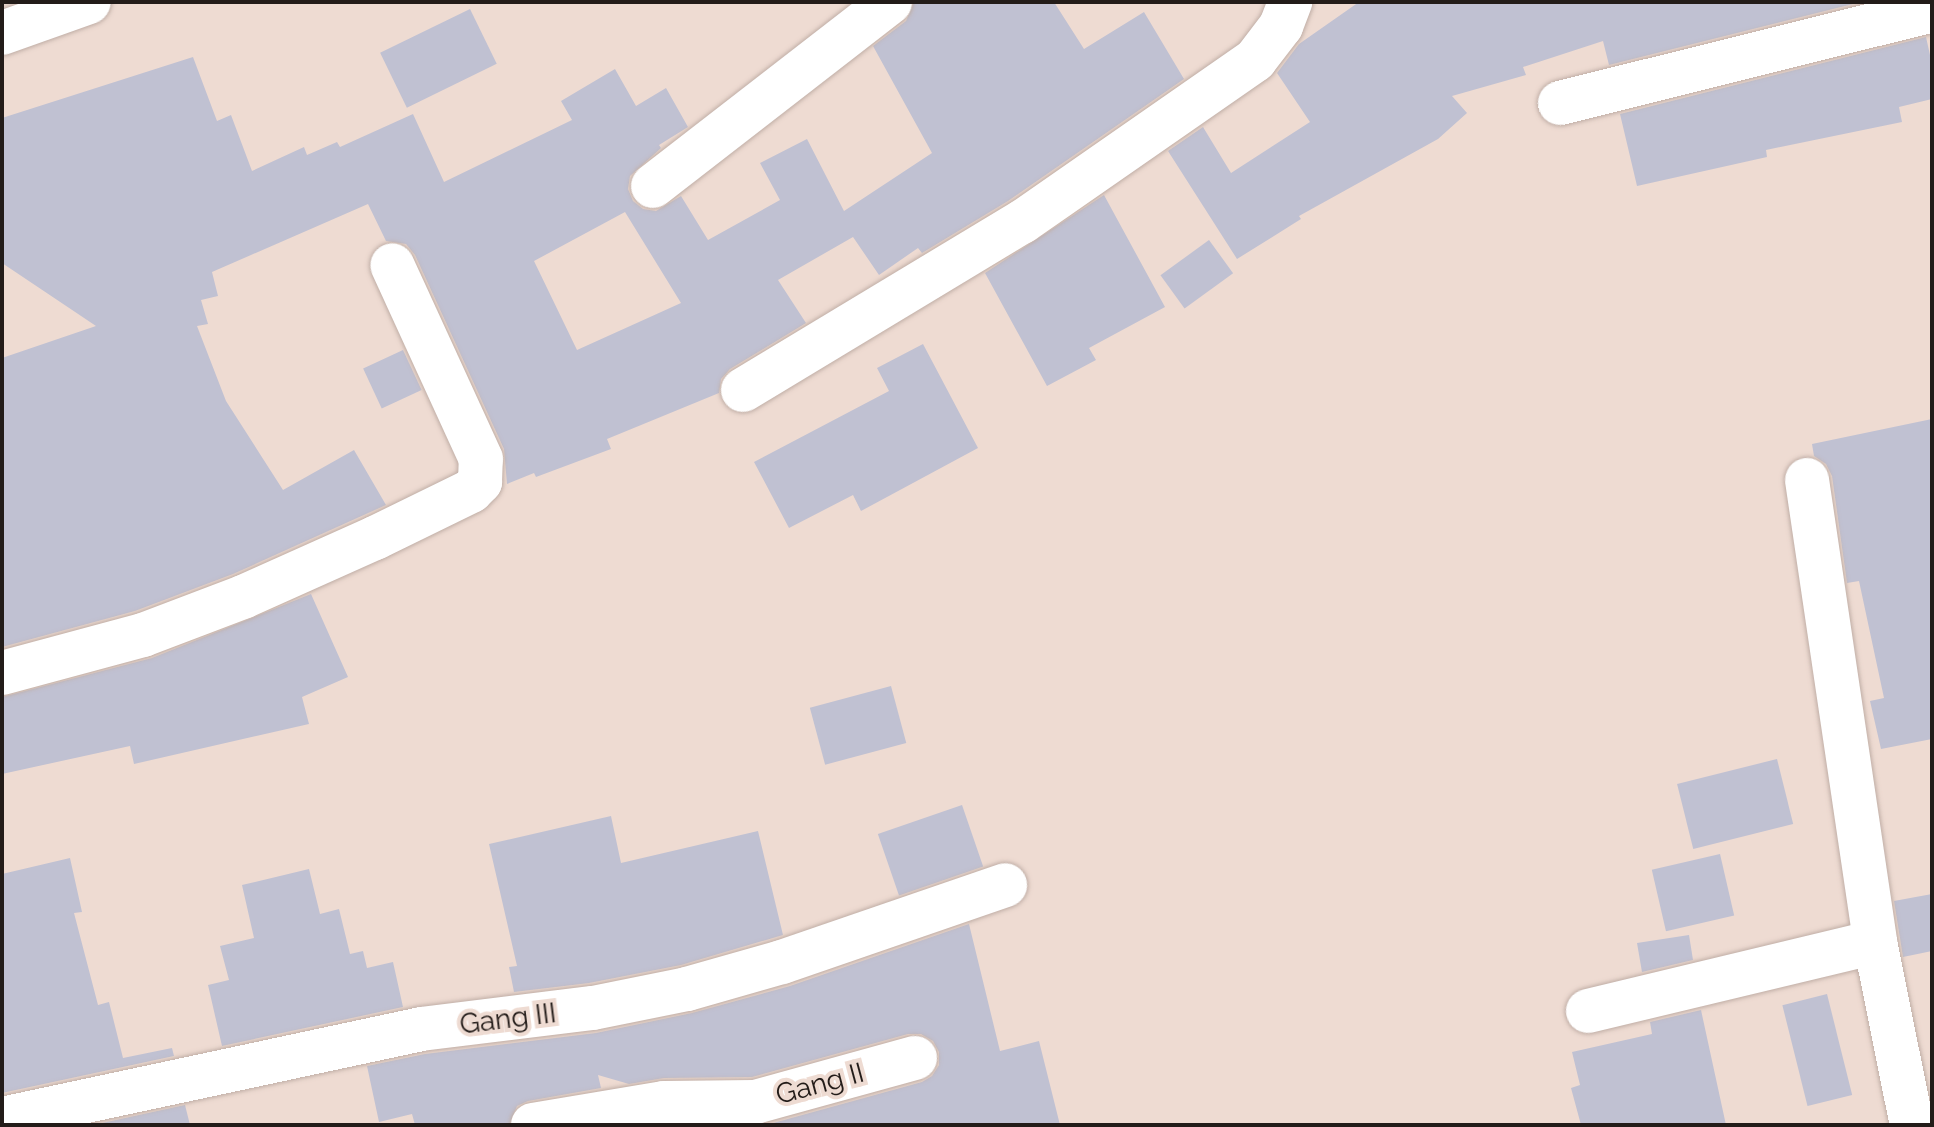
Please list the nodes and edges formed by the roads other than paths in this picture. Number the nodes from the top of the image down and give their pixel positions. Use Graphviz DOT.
graph roads {
  1 [pos="89,2"];
  2 [pos="890,2"];
  3 [pos="1290,2"];
  4 [pos="1932,10"];
  5 [pos="2,33"];
  6 [pos="1560,103"];
  7 [pos="653,186"];
  8 [pos="392,265"];
  9 [pos="743,390"];
  10 [pos="1807,480"];
  11 [pos="2,673"];
  12 [pos="1005,885"];
  13 [pos="1875,942"];
  14 [pos="1588,1011"];
  15 [pos="915,1058"];
  16 [pos="2,1119"];
  17 [pos="533,1125"];
  18 [pos="1912,1125"];
  1 -- 5 [label="street"];
  2 -- 7 [label="street"];
  3 -- 9 [label="street"];
  4 -- 6 [label="street"];
  8 -- 11 [label="street"];
  10 -- 13 [label="street"];
  12 -- 16 [label="street, Gang III"];
  13 -- 14 [label="street"];
  13 -- 18 [label="street"];
  15 -- 17 [label="street, Gang II"];
}
